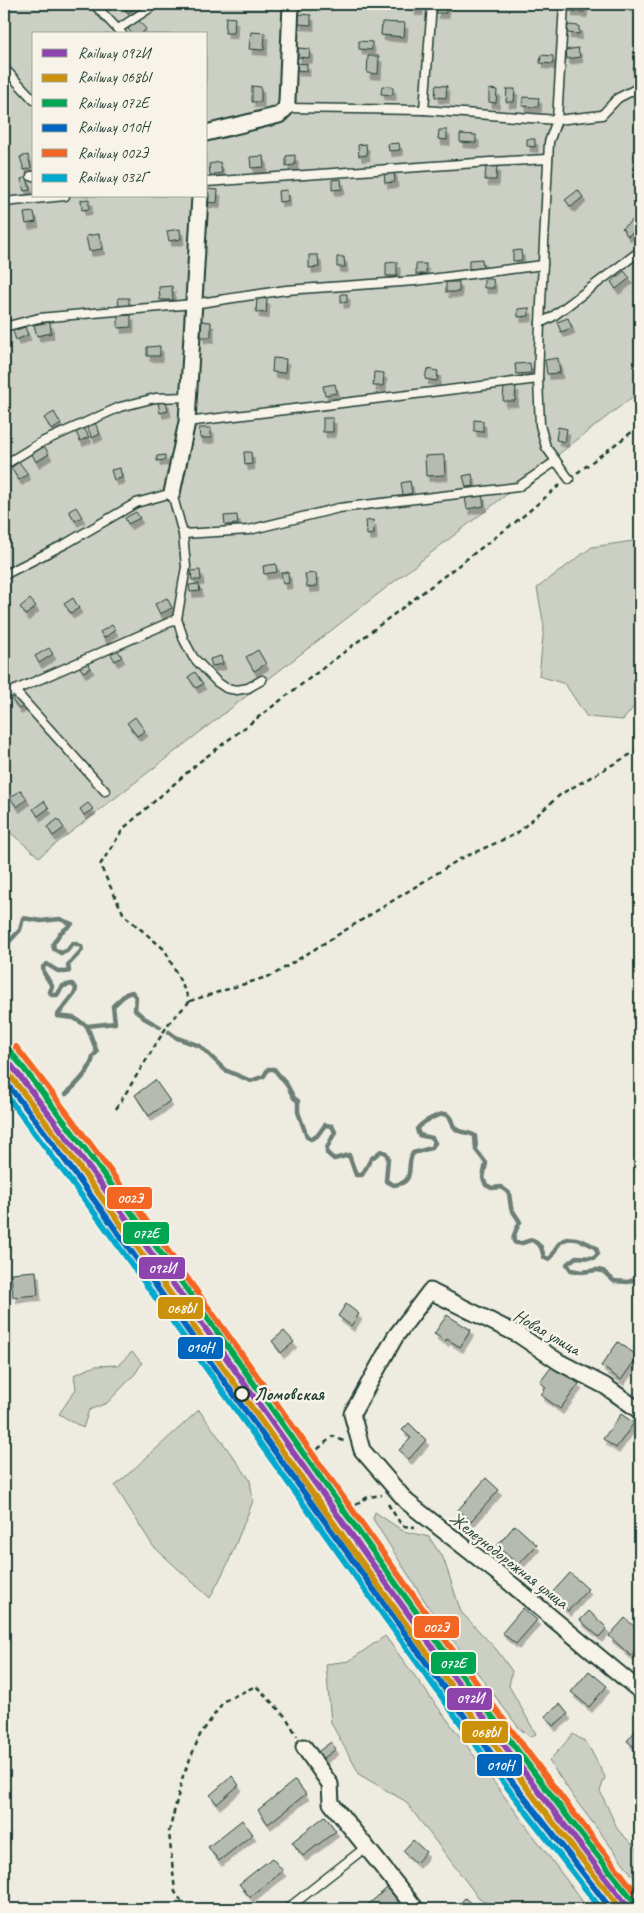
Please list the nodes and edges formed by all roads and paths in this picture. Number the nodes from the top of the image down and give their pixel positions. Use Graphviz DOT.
graph roads {
  1 [pos="94,4"];
  2 [pos="156,4"];
  3 [pos="291,4"];
  4 [pos="432,4"];
  5 [pos="564,4"];
  6 [pos="120,31"];
  7 [pos="4,68"];
  8 [pos="640,87"];
  9 [pos="32,98"];
  10 [pos="286,108"];
  11 [pos="424,110"];
  12 [pos="557,120"];
  13 [pos="208,133"];
  14 [pos="548,159"];
  15 [pos="208,182"];
  16 [pos="45,198"];
  17 [pos="200,198"];
  18 [pos="4,202"];
  19 [pos="640,251"];
  20 [pos="543,265"];
  21 [pos="193,304"];
  22 [pos="540,323"];
  23 [pos="4,326"];
  24 [pos="538,379"];
  25 [pos="189,397"];
  26 [pos="187,422"];
  27 [pos="640,426"];
  28 [pos="556,461"];
  29 [pos="4,466"];
  30 [pos="569,479"];
  31 [pos="172,493"];
  32 [pos="184,534"];
  33 [pos="4,575"];
  34 [pos="177,619"];
  35 [pos="262,680"];
  36 [pos="15,691"];
  37 [pos="4,695"];
  38 [pos="640,749"];
  39 [pos="105,791"];
  40 [pos="190,1001"];
  41 [pos="116,1109"];
  42 [pos="640,1411"];
  43 [pos="333,1436"];
  44 [pos="362,1450"];
  45 [pos="304,1461"];
  46 [pos="368,1497"];
  47 [pos="340,1512"];
  48 [pos="640,1691"];
  49 [pos="304,1747"];
  50 [pos="366,1847"];
  51 [pos="187,1909"];
  52 [pos="287,1909"];
  53 [pos="416,1909"];
  1 -- 6 [label="lane"];
  2 -- 6 [label="lane"];
  3 -- 10 [label="street"];
  4 -- 11 [label="lane"];
  5 -- 12 [label="lane"];
  7 -- 9 [label="lane"];
  8 -- 12 [label="lane"];
  10 -- 11 [label="lane"];
  10 -- 13 [label="street"];
  11 -- 12 [label="lane"];
  12 -- 14 [label="lane"];
  14 -- 15 [label="lane"];
  14 -- 20 [label="lane"];
  16 -- 18 [label="lane"];
  17 -- 21 [label="street"];
  19 -- 22 [label="lane"];
  20 -- 21 [label="lane"];
  20 -- 22 [label="lane"];
  21 -- 23 [label="lane"];
  21 -- 25 [label="street"];
  22 -- 24 [label="lane"];
  24 -- 26 [label="lane"];
  24 -- 28 [label="lane"];
  25 -- 26 [label="street"];
  25 -- 29 [label="lane"];
  26 -- 31 [label="street"];
  27 -- 30 [label="path"];
  28 -- 30 [label="lane"];
  28 -- 32 [label="lane"];
  30 -- 40 [label="path"];
  31 -- 32 [label="lane"];
  31 -- 33 [label="lane"];
  32 -- 34 [label="lane"];
  34 -- 35 [label="lane"];
  34 -- 36 [label="lane"];
  36 -- 37 [label="lane"];
  36 -- 39 [label="lane"];
  38 -- 40 [label="path"];
  40 -- 41 [label="path"];
  42 -- 44 [label="street, Новая улица"];
  43 -- 45 [label="path"];
  44 -- 48 [label="street, Железнодорожная улица"];
  46 -- 47 [label="path"];
  49 -- 50 [label="street"];
  49 -- 51 [label="path"];
  50 -- 52 [label="lane"];
  50 -- 53 [label="street"];
}
